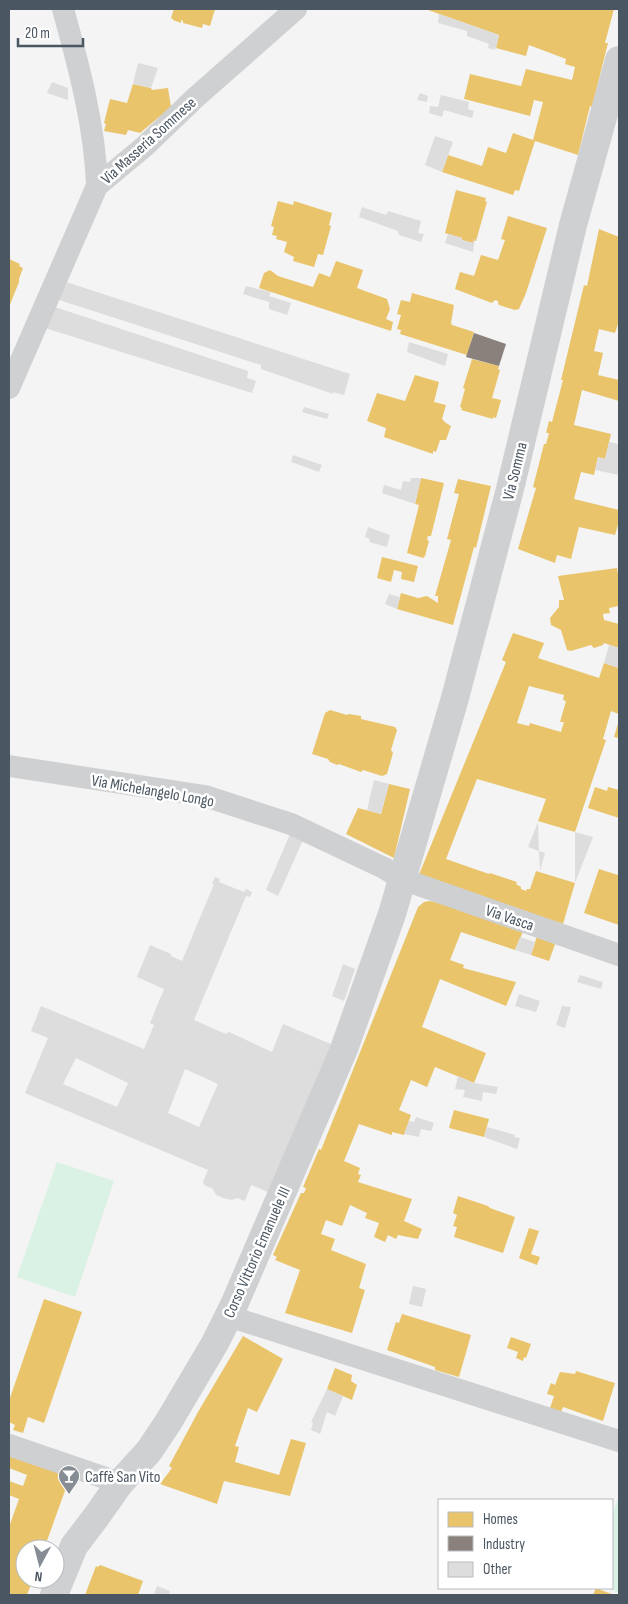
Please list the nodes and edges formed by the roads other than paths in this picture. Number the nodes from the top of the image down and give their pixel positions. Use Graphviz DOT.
graph roads {
  1 [pos="63,9"];
  2 [pos="296,9"];
  3 [pos="619,60"];
  4 [pos="97,186"];
  5 [pos="9,388"];
  6 [pos="9,766"];
  7 [pos="402,880"];
  8 [pos="619,955"];
  9 [pos="228,1316"];
  10 [pos="619,1441"];
  11 [pos="9,1445"];
  12 [pos="120,1483"];
  13 [pos="54,1595"];
  1 -- 4 [label="street"];
  2 -- 4 [label="street, Via Masseria Sommese"];
  3 -- 7 [label="street, Via Somma"];
  4 -- 5 [label="street, Via Masseria Sommese"];
  6 -- 7 [label="street, Via Michelangelo Longo"];
  7 -- 8 [label="street, Via Vasca"];
  7 -- 9 [label="street, Corso Vittorio Emanuele III"];
  9 -- 10 [label="street"];
  9 -- 12 [label="street, Corso Vittorio Emanuele III"];
  11 -- 12 [label="street"];
  12 -- 13 [label="street, Corso Vittorio Emanuele III"];
}
